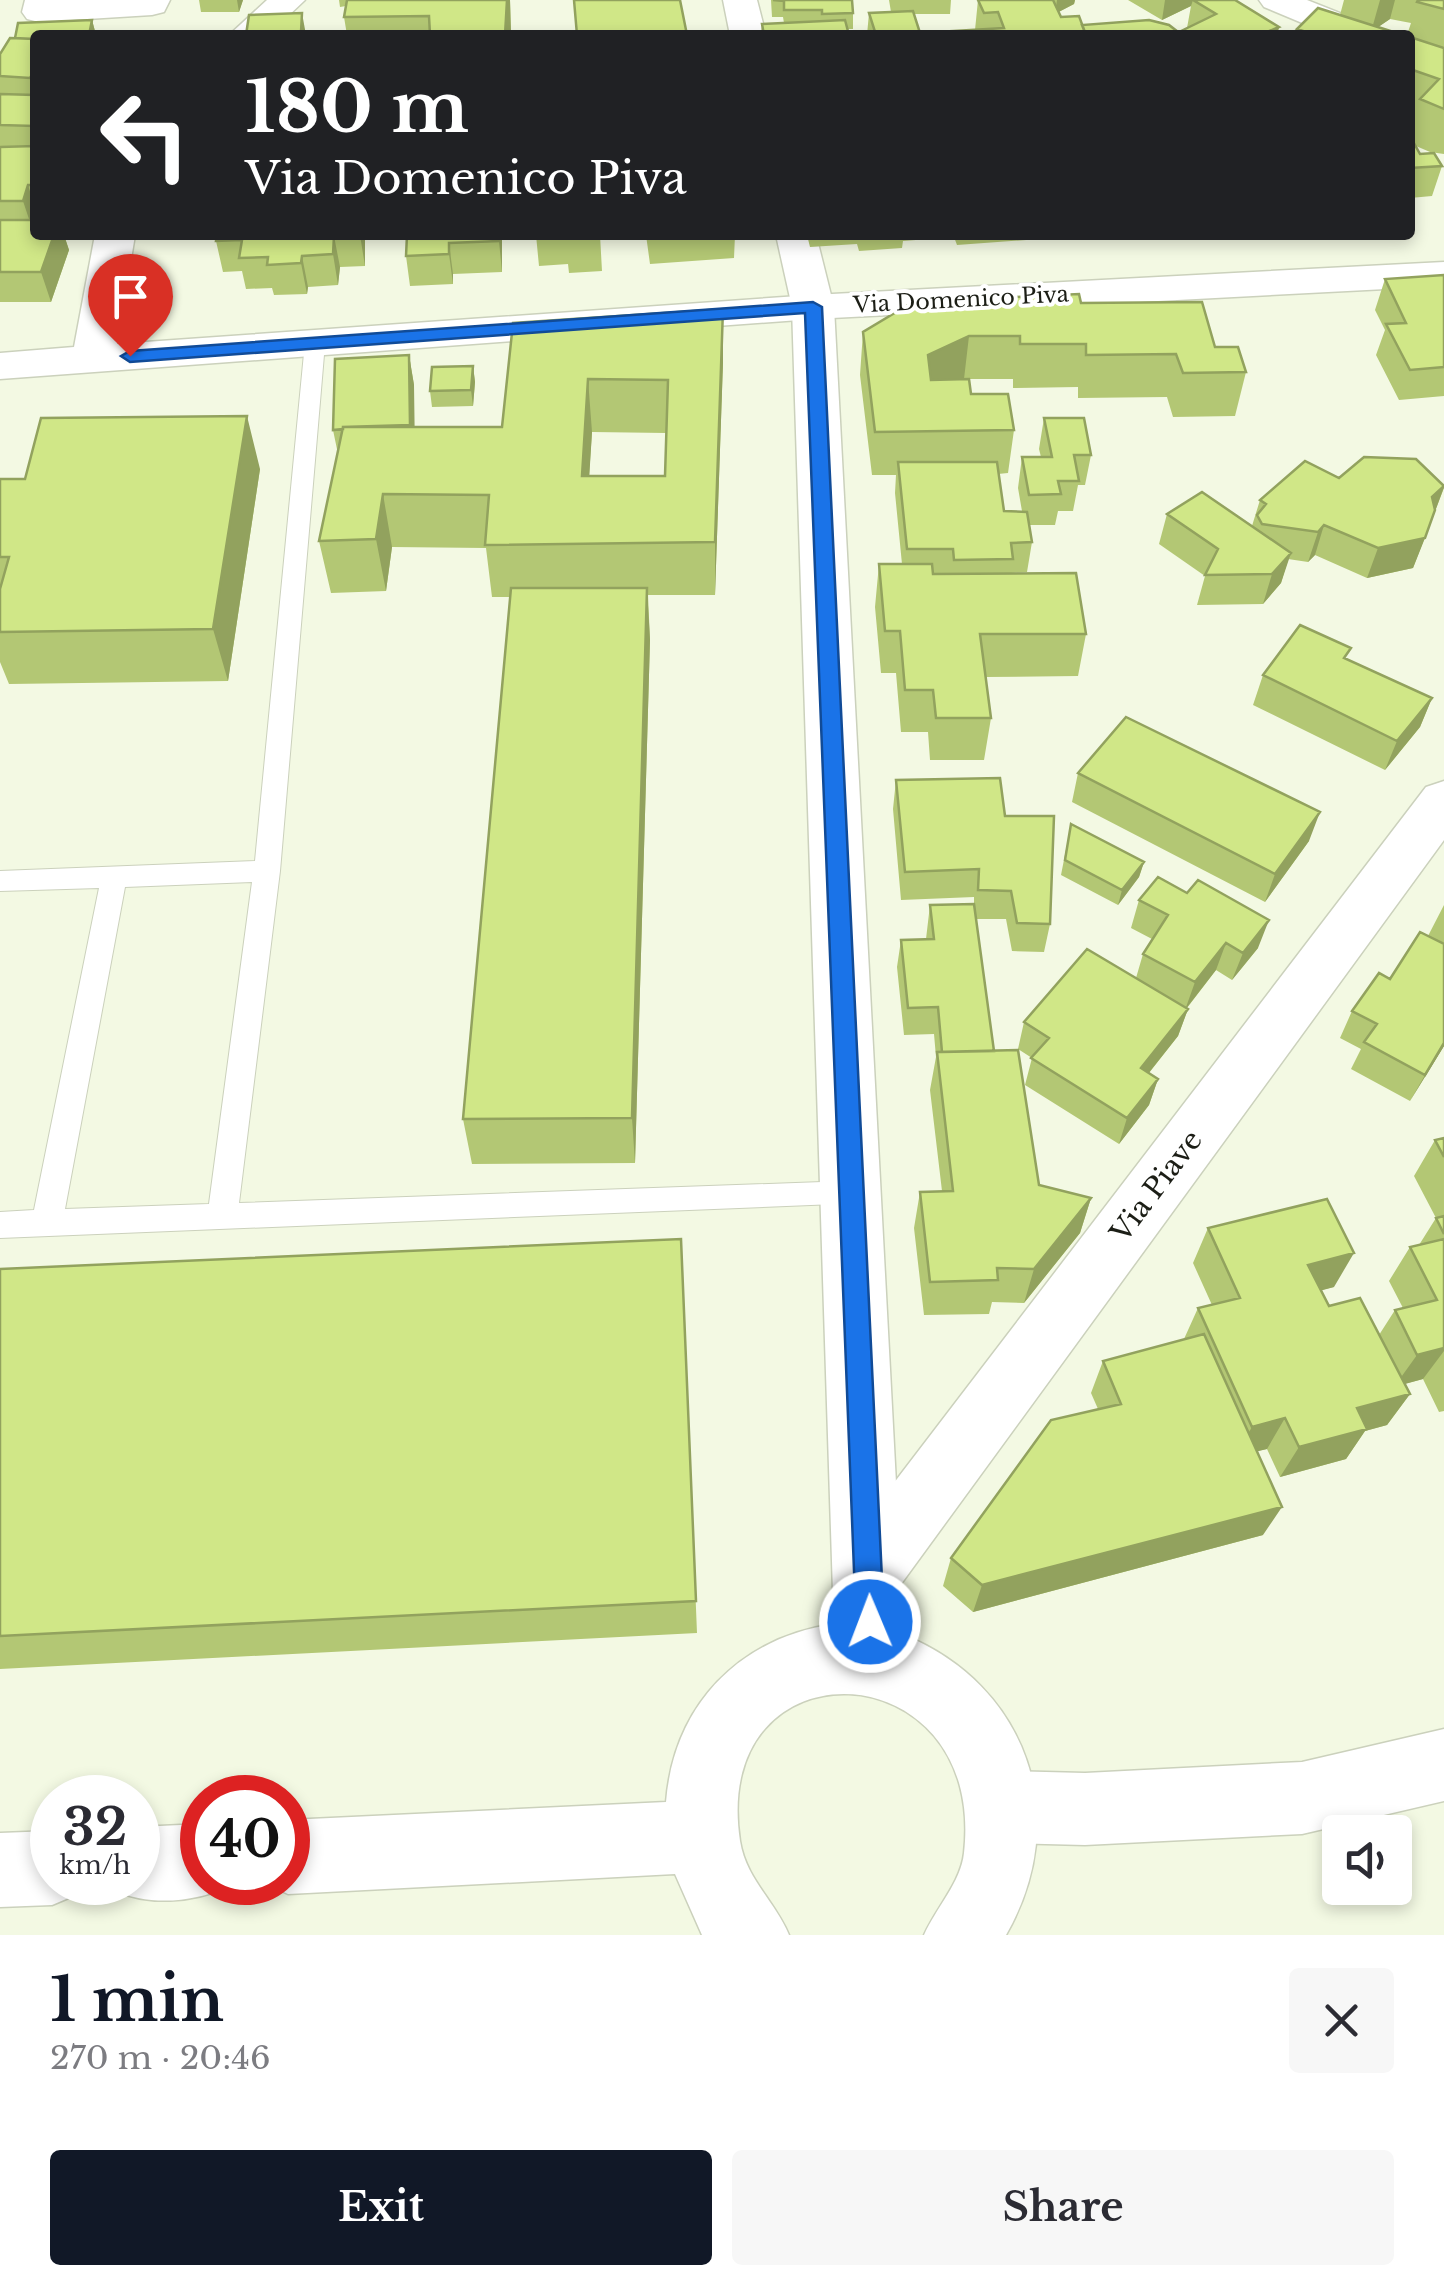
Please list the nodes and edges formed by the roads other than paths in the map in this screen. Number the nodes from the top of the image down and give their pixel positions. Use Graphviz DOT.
graph roads {
  1 [pos="153,0"];
  2 [pos="288,0"];
  3 [pos="740,0"];
  4 [pos="1276,0"];
  5 [pos="40,6"];
  6 [pos="0,15"];
  7 [pos="252,30"];
  8 [pos="747,30"];
  9 [pos="1350,30"];
  10 [pos="114,240"];
  11 [pos="797,240"];
  12 [pos="1444,274"];
  13 [pos="813,307"];
  14 [pos="315,343"];
  15 [pos="93,359"];
  16 [pos="0,366"];
  17 [pos="1444,801"];
  18 [pos="267,870"];
  19 [pos="114,877"];
  20 [pos="0,881"];
  21 [pos="849,1194"];
  22 [pos="222,1218"];
  23 [pos="47,1223"];
  24 [pos="0,1225"];
  25 [pos="869,1571"];
  26 [pos="870,1658"];
  27 [pos="1444,1766"];
  28 [pos="1004,1807"];
  29 [pos="700,1834"];
  30 [pos="310,1856"];
  31 [pos="30,1869"];
  32 [pos="0,1870"];
  33 [pos="752,1935"];
  34 [pos="962,1935"];
  1 -- 5 [label="street"];
  2 -- 7 [label="street"];
  3 -- 8 [label="street"];
  4 -- 9 [label="street"];
  5 -- 6 [label="street"];
  10 -- 15 [label="street"];
  11 -- 13 [label="street"];
  12 -- 13 [label="street, Via Domenico Piva"];
  13 -- 14 [label="street, Via Domenico Piva"];
  13 -- 21 [label="street"];
  14 -- 15 [label="street, Via Domenico Piva"];
  14 -- 18 [label="lane"];
  15 -- 16 [label="street, Via Domenico Piva"];
  17 -- 25 [label="street, Via Piave"];
  18 -- 19 [label="lane"];
  18 -- 22 [label="lane"];
  19 -- 20 [label="lane"];
  19 -- 23 [label="lane"];
  21 -- 22 [label="lane"];
  21 -- 25 [label="street"];
  22 -- 23 [label="lane"];
  23 -- 24 [label="lane"];
  25 -- 26 [label="street"];
  26 -- 28 [label="street"];
  26 -- 29 [label="street"];
  27 -- 28 [label="street"];
  28 -- 34 [label="street"];
  29 -- 30 [label="street"];
  29 -- 33 [label="street"];
  31 -- 32 [label="street"];
}
